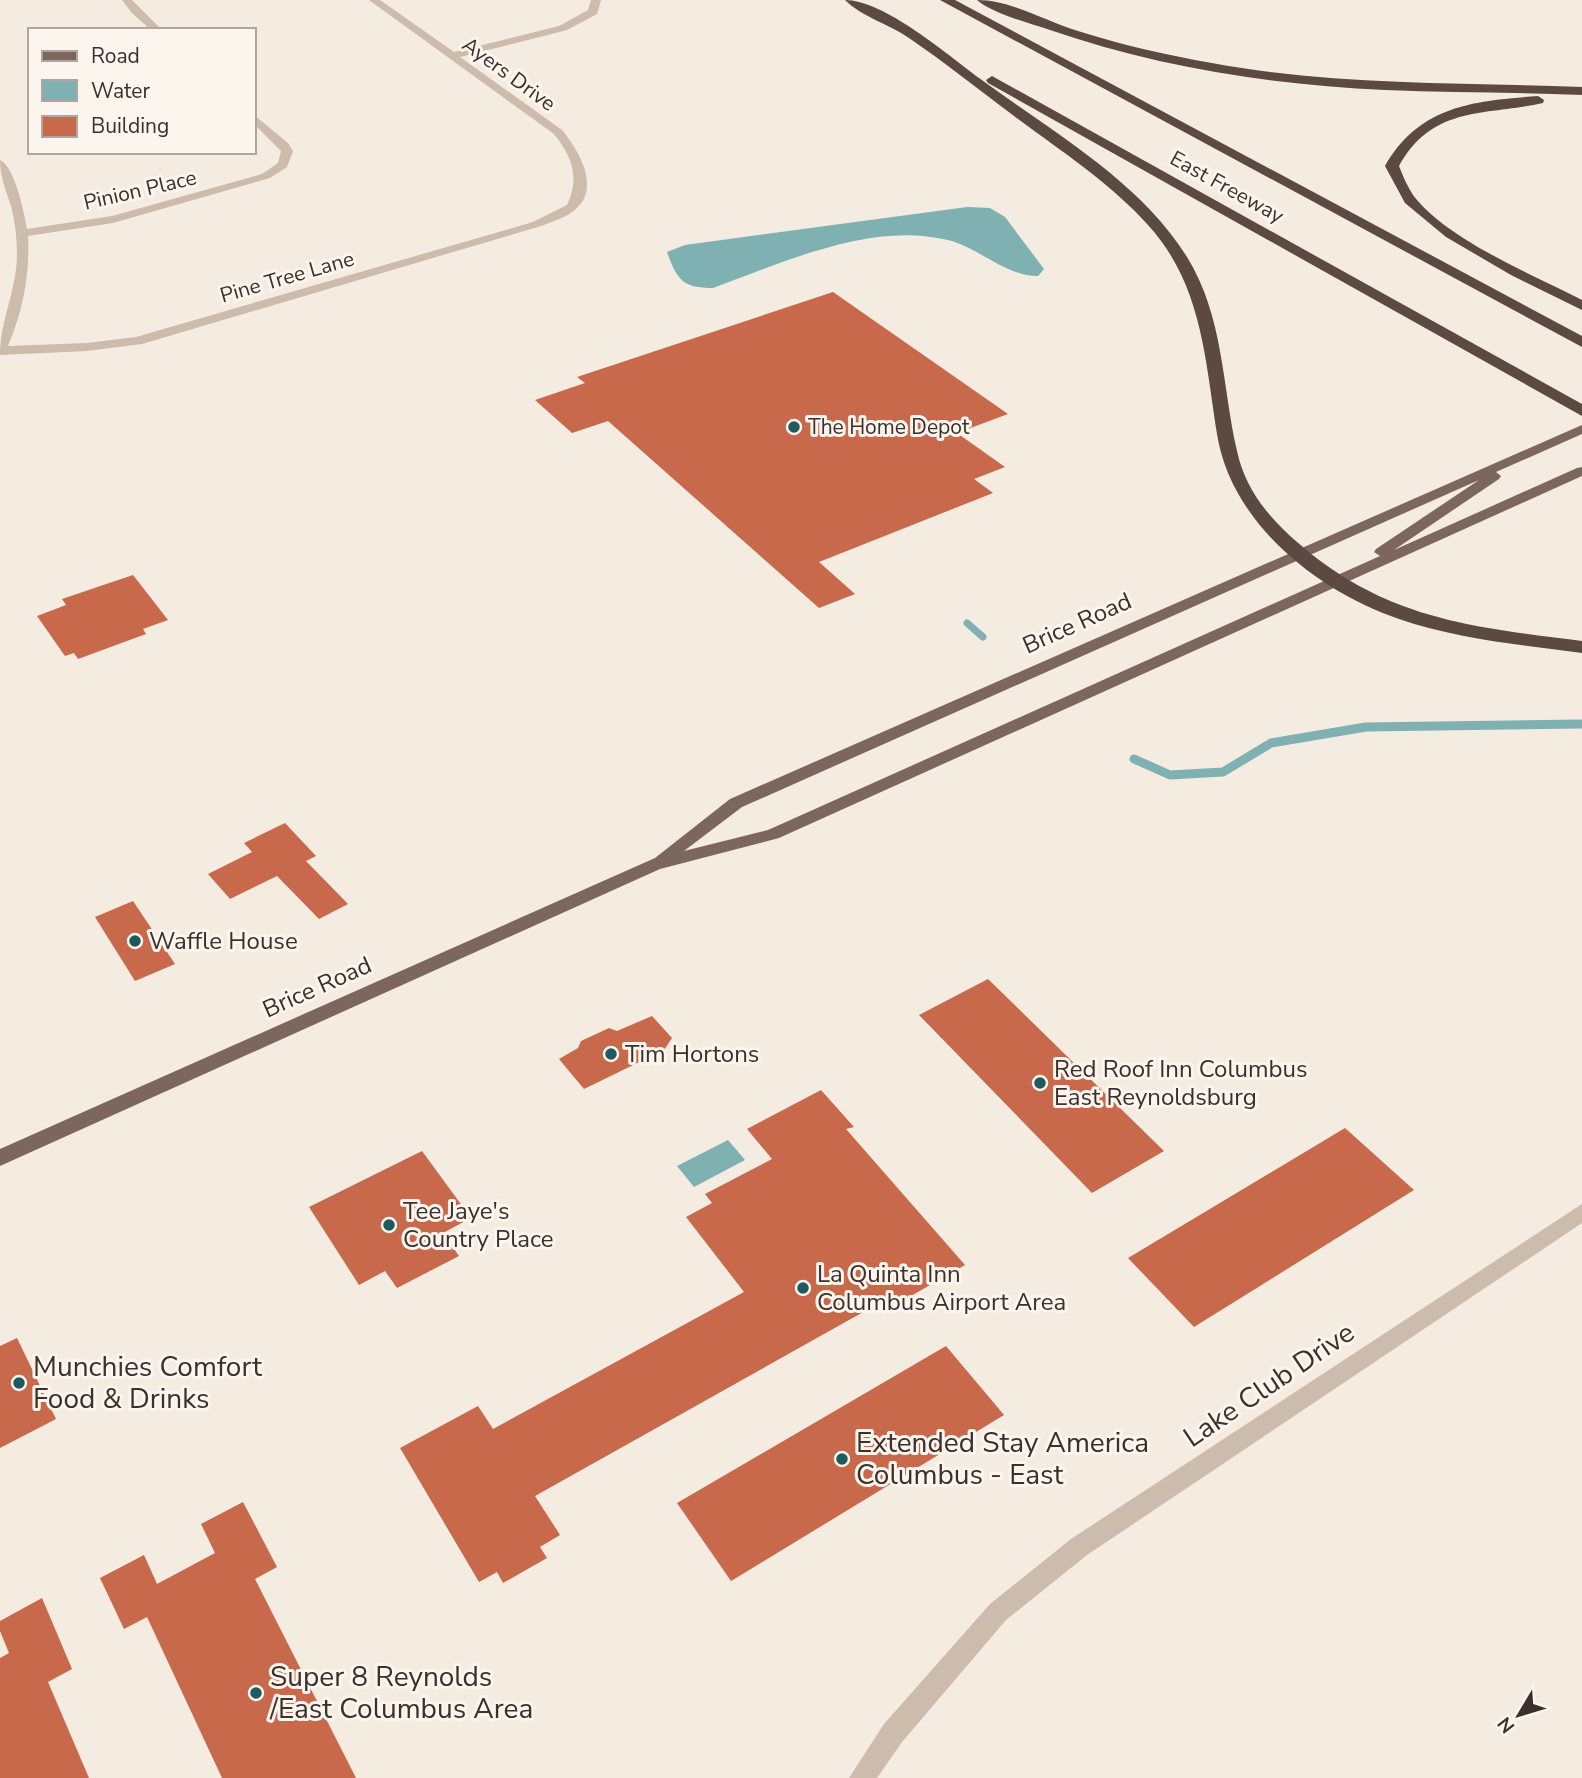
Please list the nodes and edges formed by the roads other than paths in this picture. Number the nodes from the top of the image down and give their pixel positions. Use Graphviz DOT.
graph roads {
  1 [pos="127,0"];
  2 [pos="374,0"];
  3 [pos="596,0"];
  4 [pos="851,0"];
  5 [pos="946,0"];
  6 [pos="983,0"];
  7 [pos="155,28"];
  8 [pos="914,36"];
  9 [pos="452,56"];
  10 [pos="1582,91"];
  11 [pos="1582,103"];
  12 [pos="256,120"];
  13 [pos="0,163"];
  14 [pos="3,177"];
  15 [pos="574,203"];
  16 [pos="21,233"];
  17 [pos="1582,306"];
  18 [pos="1582,342"];
  19 [pos="0,350"];
  20 [pos="1582,411"];
  21 [pos="1582,429"];
  22 [pos="1532,450"];
  23 [pos="1577,473"];
  24 [pos="1297,553"];
  25 [pos="1338,580"];
  26 [pos="1582,647"];
  27 [pos="655,864"];
  28 [pos="0,1158"];
  29 [pos="1582,1212"];
  30 [pos="862,1778"];
  1 -- 7 [label="street"];
  2 -- 9 [label="street, Ayers Drive"];
  3 -- 9 [label="street"];
  4 -- 8 [label="highway, East Freeway"];
  5 -- 18 [label="highway, East Freeway"];
  6 -- 10 [label="highway"];
  8 -- 20 [label="highway, East Freeway"];
  8 -- 24 [label="highway"];
  9 -- 15 [label="street, Ayers Drive"];
  11 -- 17 [label="highway"];
  12 -- 16 [label="street, Pinion Place"];
  13 -- 14 [label="street"];
  14 -- 16 [label="street"];
  15 -- 19 [label="street, Pine Tree Lane"];
  16 -- 19 [label="street"];
  21 -- 22 [label="main road, Brice Road"];
  22 -- 24 [label="main road, Brice Road"];
  22 -- 25 [label="main road, Brice Road"];
  23 -- 25 [label="main road, Brice Road"];
  24 -- 25 [label="highway"];
  24 -- 27 [label="main road, Brice Road"];
  25 -- 26 [label="highway"];
  25 -- 27 [label="main road, Brice Road"];
  27 -- 28 [label="main road, Brice Road"];
  29 -- 30 [label="street, Lake Club Drive"];
}
